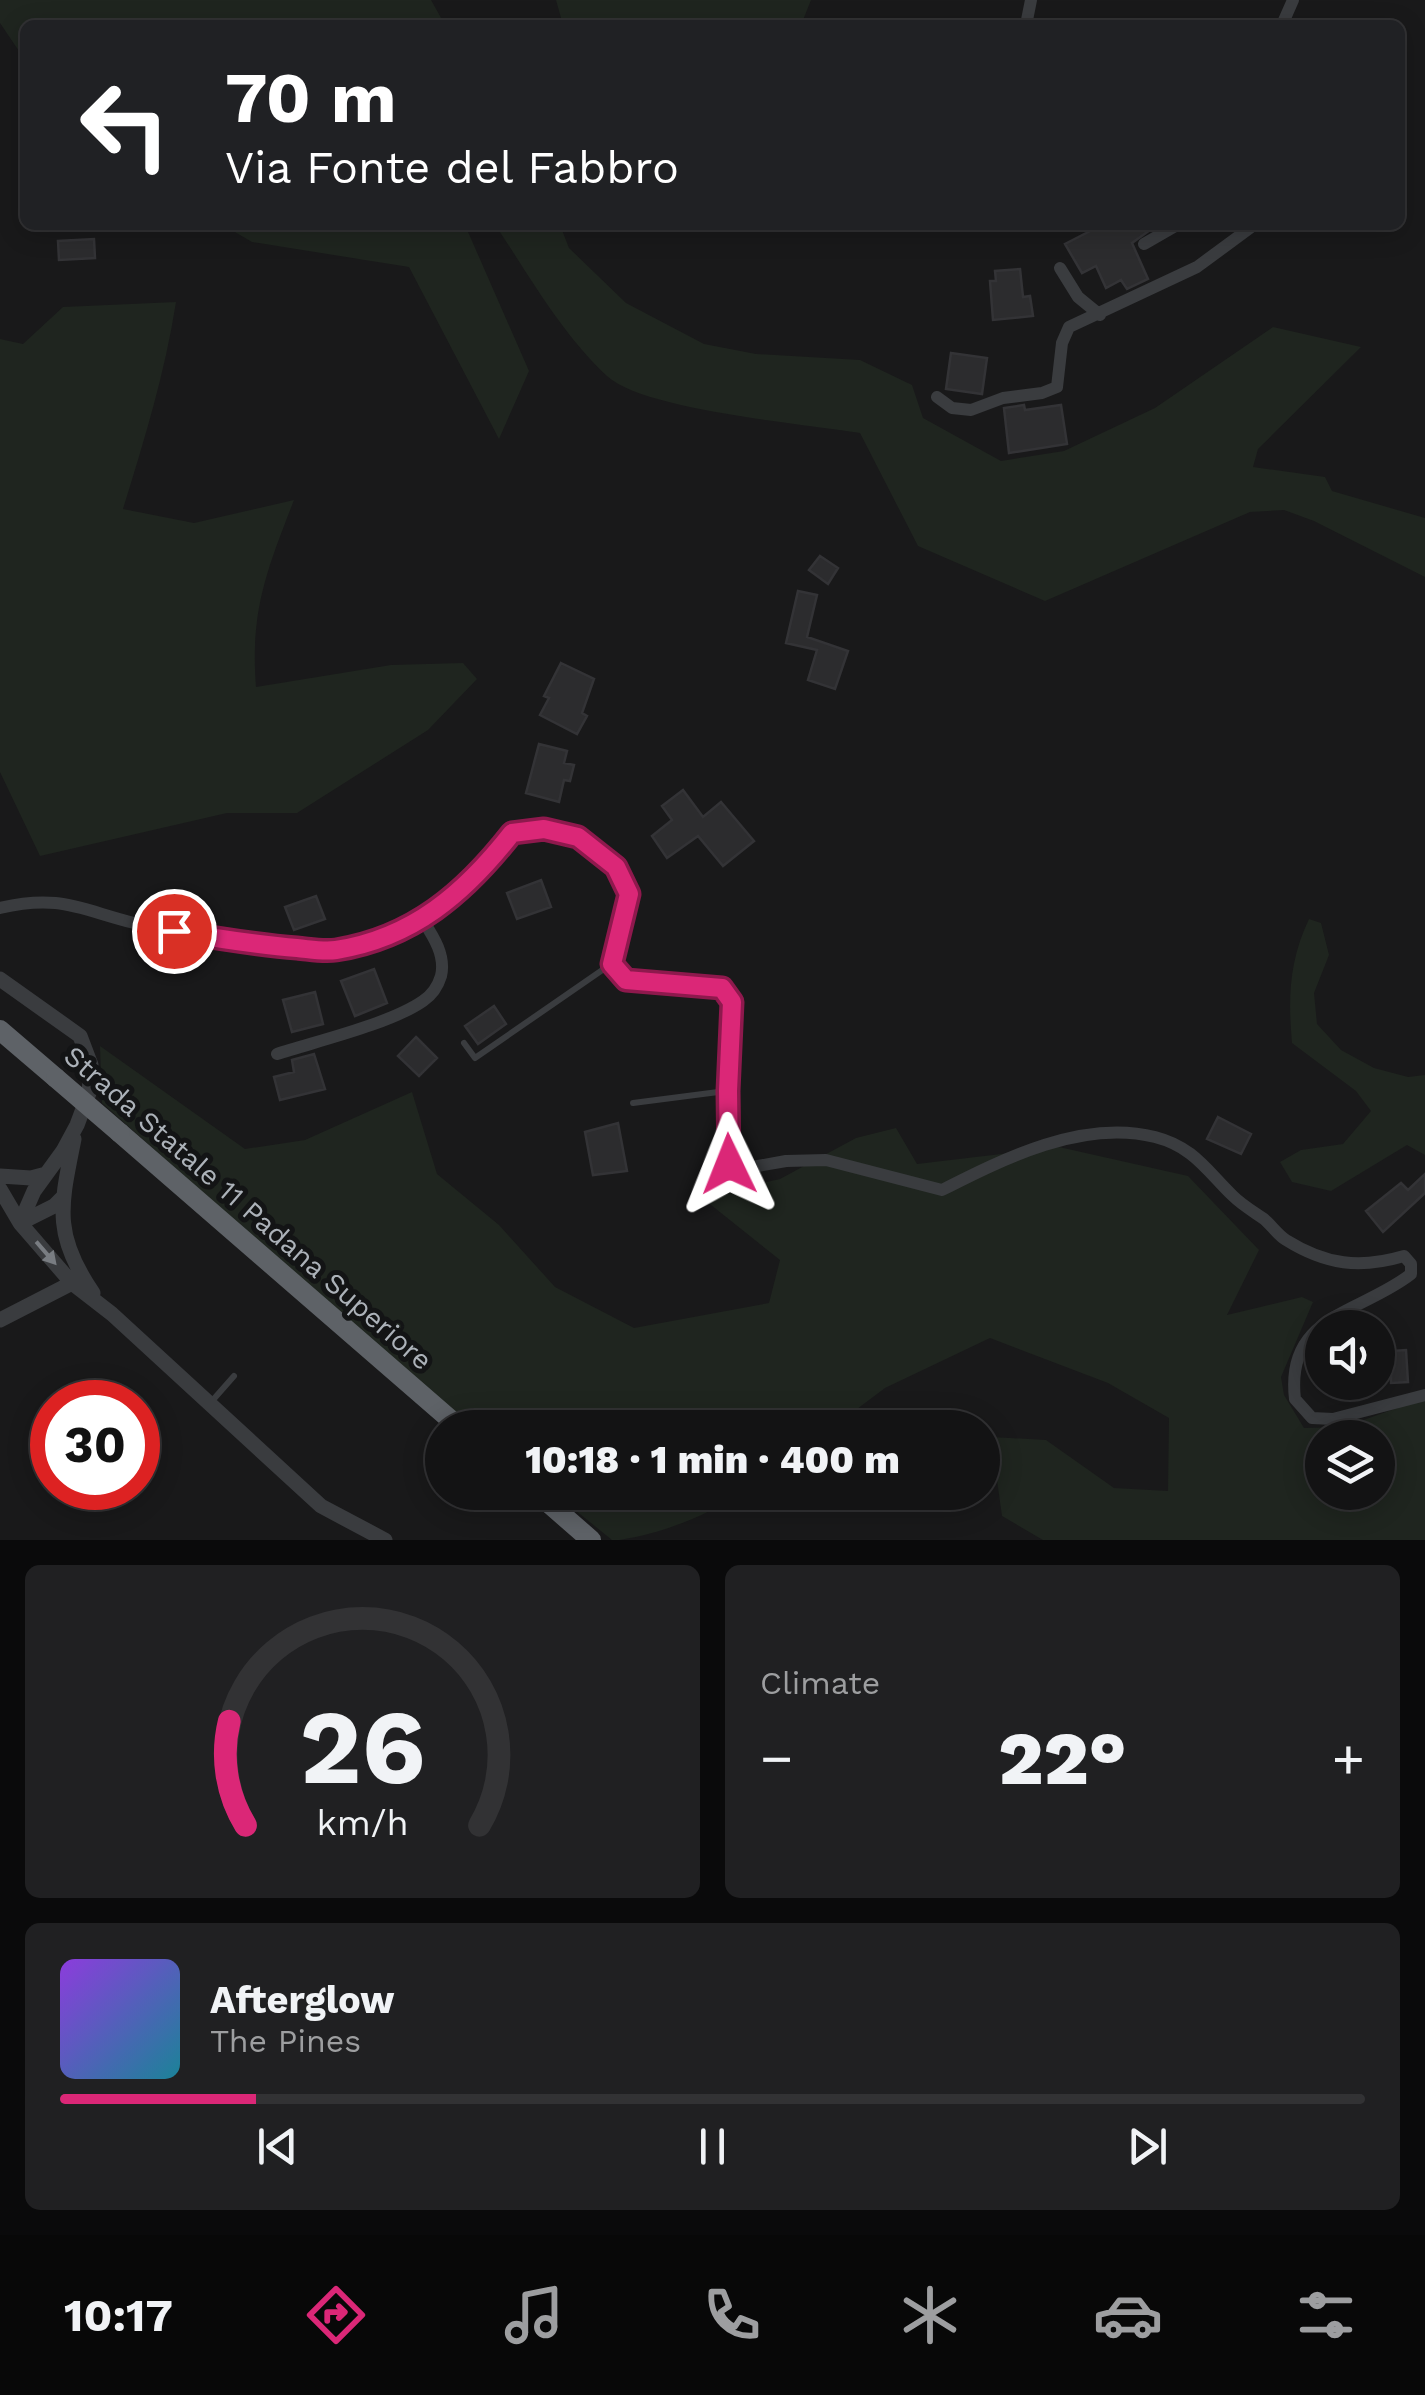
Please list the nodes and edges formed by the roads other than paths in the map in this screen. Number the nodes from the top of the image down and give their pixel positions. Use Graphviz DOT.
graph roads {
  1 [pos="1168,230"];
  2 [pos="1247,230"];
  3 [pos="1144,244"];
  4 [pos="1060,268"];
  5 [pos="1100,315"];
  6 [pos="938,397"];
  7 [pos="0,908"];
  8 [pos="422,919"];
  9 [pos="612,964"];
  10 [pos="0,979"];
  11 [pos="0,1030"];
  12 [pos="464,1042"];
  13 [pos="277,1054"];
  14 [pos="728,1091"];
  15 [pos="633,1102"];
  16 [pos="76,1126"];
  17 [pos="46,1174"];
  18 [pos="0,1176"];
  19 [pos="0,1189"];
  20 [pos="62,1197"];
  21 [pos="20,1223"];
  22 [pos="72,1283"];
  23 [pos="102,1306"];
  24 [pos="0,1320"];
  25 [pos="234,1376"];
  26 [pos="1425,1395"];
  27 [pos="209,1405"];
  28 [pos="439,1410"];
  29 [pos="556,1510"];
  30 [pos="385,1540"];
  31 [pos="590,1540"];
  1 -- 3 [label="street"];
  2 -- 5 [label="street"];
  4 -- 5 [label="street"];
  5 -- 6 [label="street"];
  7 -- 8 [label="street"];
  8 -- 9 [label="street"];
  8 -- 13 [label="street"];
  9 -- 12 [label="lane"];
  9 -- 14 [label="street"];
  10 -- 16 [label="street"];
  11 -- 28 [label="highway, Strada Statale 11 Padana Superiore, bridge"];
  14 -- 15 [label="lane"];
  14 -- 26 [label="street"];
  16 -- 17 [label="street"];
  16 -- 20 [label="street"];
  17 -- 18 [label="street"];
  17 -- 21 [label="street"];
  19 -- 21 [label="street"];
  20 -- 21 [label="street"];
  20 -- 23 [label="street"];
  21 -- 22 [label="street, one-way"];
  22 -- 23 [label="street"];
  22 -- 24 [label="street"];
  23 -- 27 [label="street"];
  25 -- 27 [label="lane"];
  27 -- 30 [label="street"];
  29 -- 31 [label="highway"];
}
